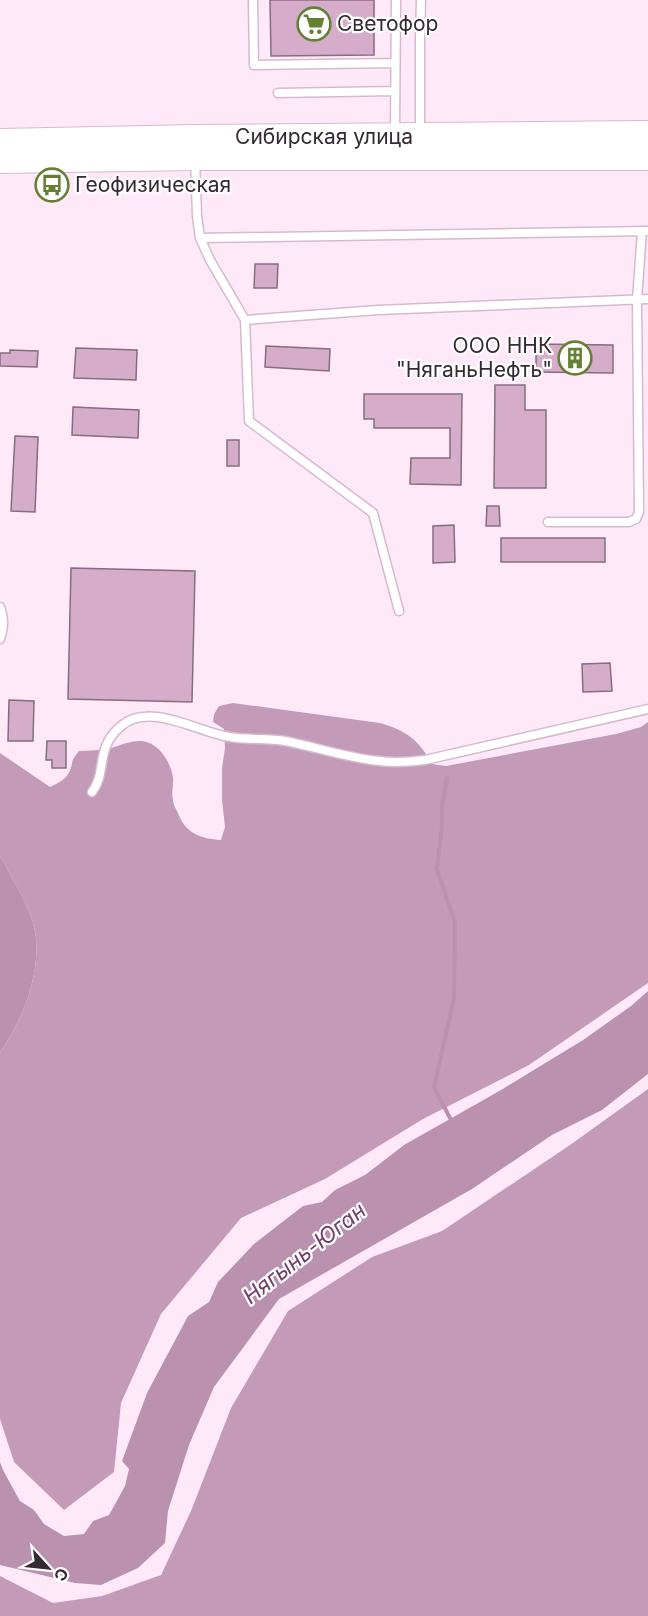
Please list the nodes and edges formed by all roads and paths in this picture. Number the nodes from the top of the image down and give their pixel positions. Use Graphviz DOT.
graph roads {
  1 [pos="253,0"];
  2 [pos="396,0"];
  3 [pos="422,0"];
  4 [pos="395,63"];
  5 [pos="395,91"];
  6 [pos="278,93"];
  7 [pos="648,134"];
  8 [pos="395,136"];
  9 [pos="420,136"];
  10 [pos="0,142"];
  11 [pos="195,157"];
  12 [pos="648,157"];
  13 [pos="0,160"];
  14 [pos="645,231"];
  15 [pos="200,238"];
  16 [pos="648,299"];
  17 [pos="637,300"];
  18 [pos="245,320"];
  19 [pos="548,522"];
  20 [pos="0,607"];
  21 [pos="399,611"];
  22 [pos="0,639"];
  23 [pos="648,709"];
  24 [pos="92,792"];
  1 -- 4 [label="lane"];
  2 -- 4 [label="lane"];
  3 -- 9 [label="lane"];
  4 -- 5 [label="lane"];
  5 -- 6 [label="lane"];
  5 -- 8 [label="lane"];
  7 -- 9 [label="main road, Сибирская улица"];
  8 -- 9 [label="main road, Сибирская улица"];
  8 -- 10 [label="main road, Сибирская улица"];
  11 -- 12 [label="main road, Сибирская улица"];
  11 -- 13 [label="main road, Сибирская улица"];
  11 -- 15 [label="lane"];
  14 -- 15 [label="lane"];
  14 -- 17 [label="lane"];
  15 -- 18 [label="lane"];
  16 -- 17 [label="lane"];
  17 -- 18 [label="lane"];
  17 -- 19 [label="lane"];
  18 -- 21 [label="lane"];
  20 -- 22 [label="lane"];
  23 -- 24 [label="lane"];
}
